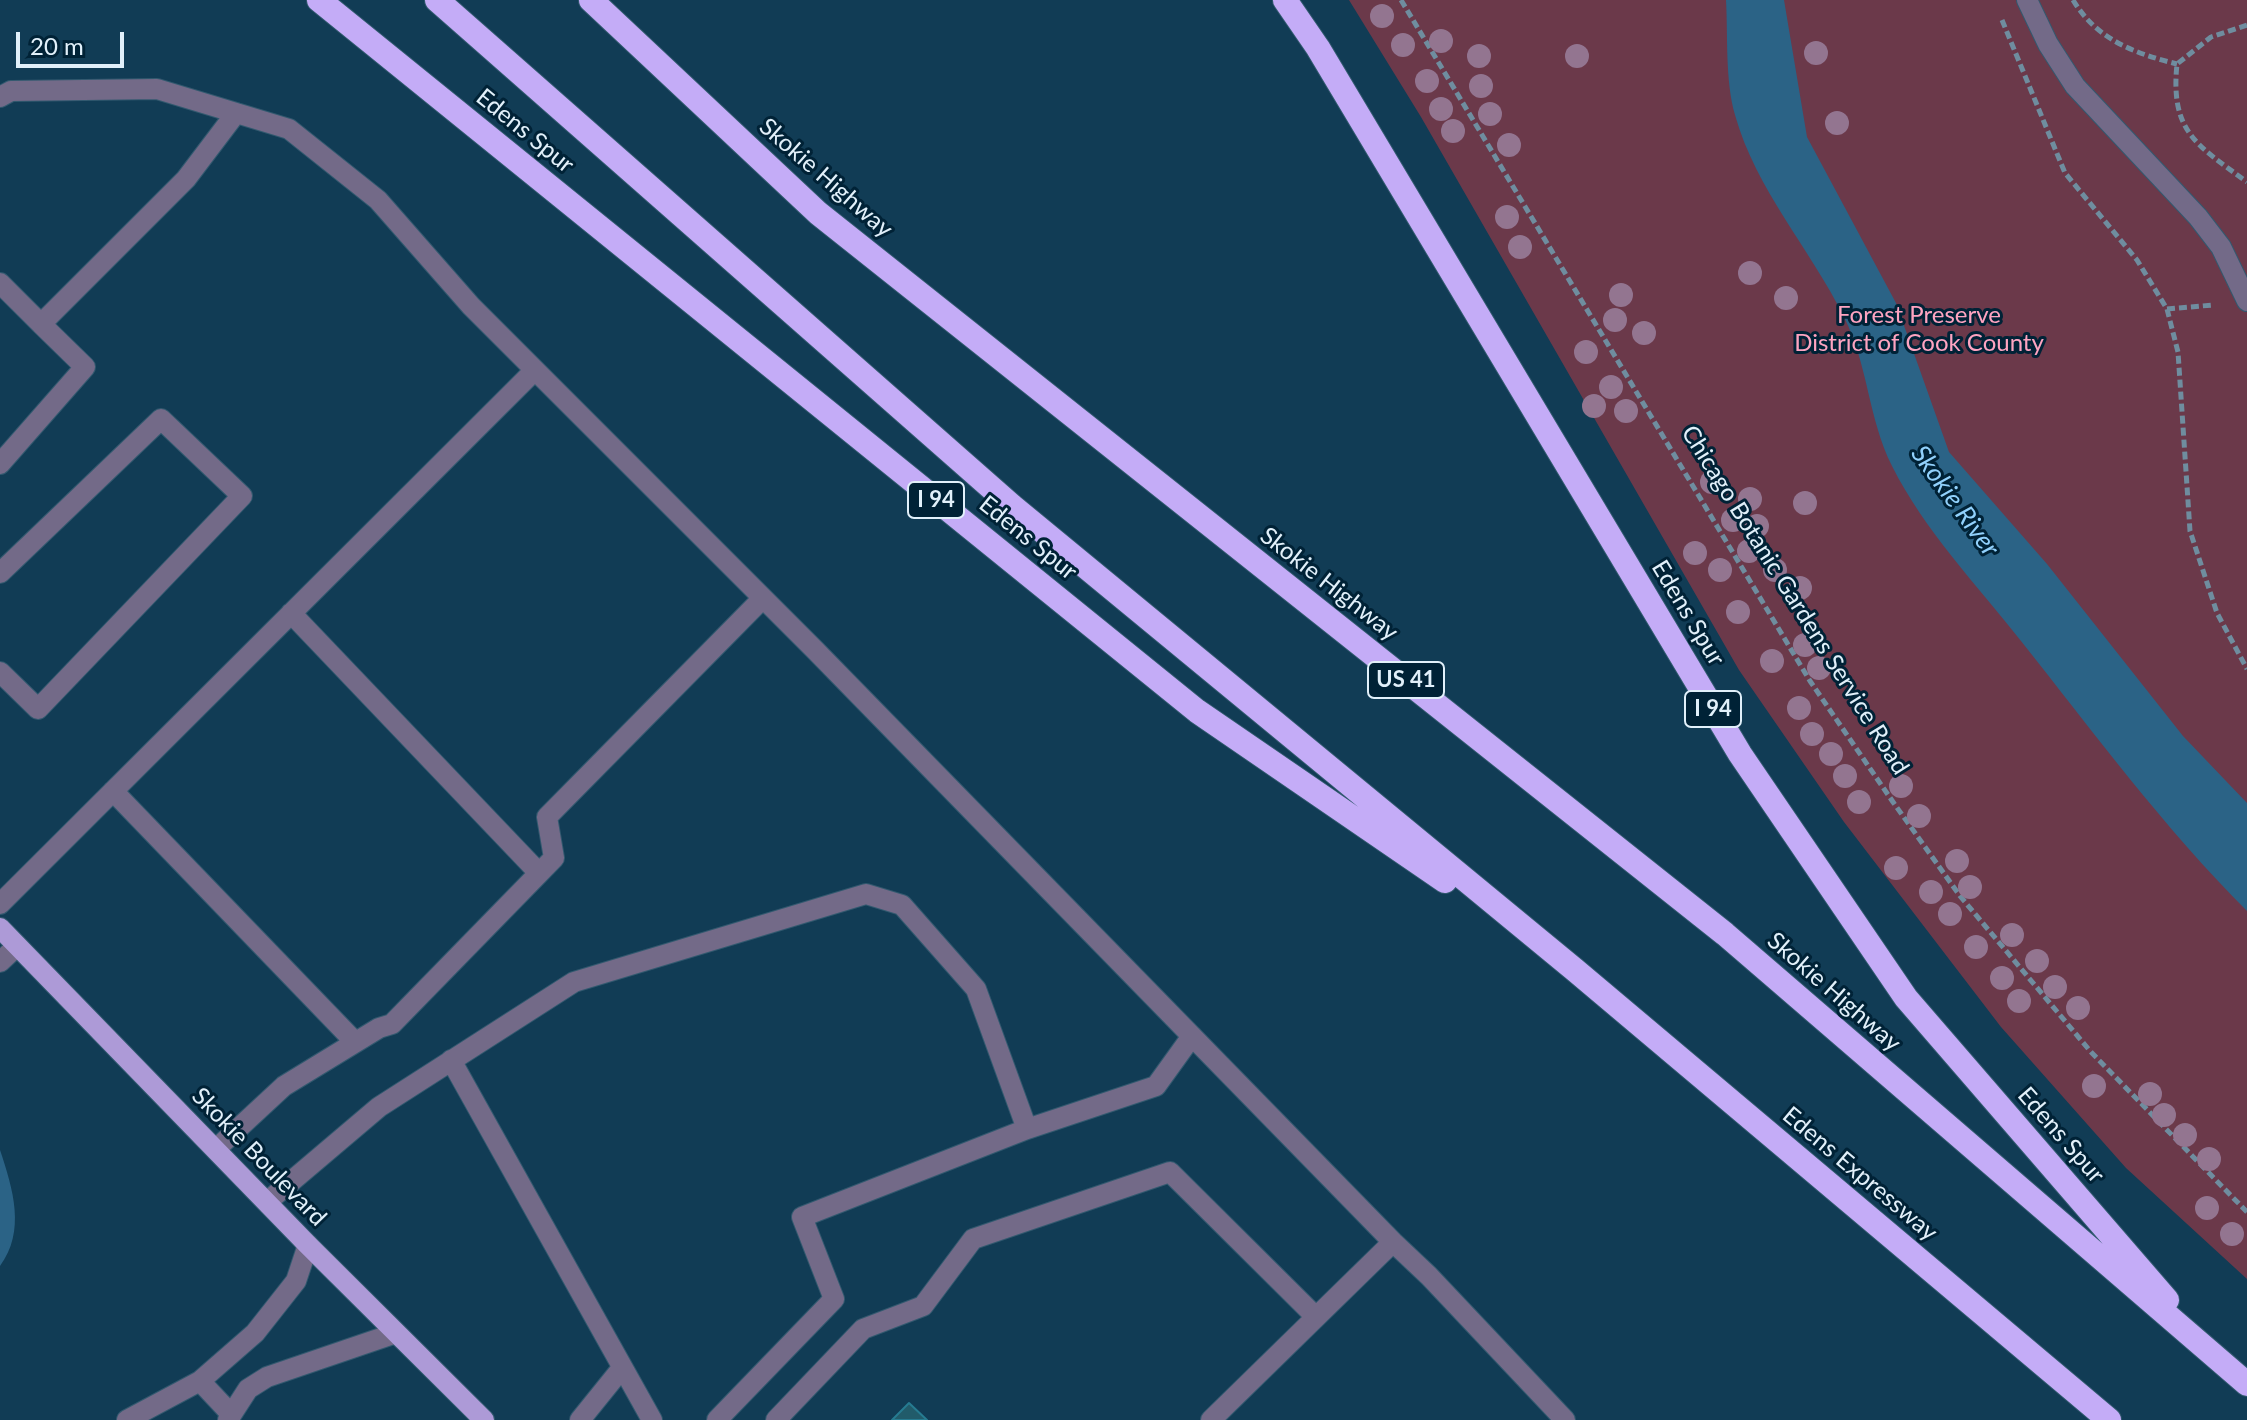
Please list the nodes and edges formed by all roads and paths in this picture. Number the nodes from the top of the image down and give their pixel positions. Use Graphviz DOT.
graph roads {
  1 [pos="319,0"];
  2 [pos="437,0"];
  3 [pos="591,0"];
  4 [pos="1285,0"];
  5 [pos="1401,0"];
  6 [pos="2027,0"];
  7 [pos="2073,0"];
  8 [pos="1999,12"];
  9 [pos="2247,25"];
  10 [pos="2177,64"];
  11 [pos="0,97"];
  12 [pos="236,113"];
  13 [pos="2247,182"];
  14 [pos="0,283"];
  15 [pos="2247,301"];
  16 [pos="2213,305"];
  17 [pos="2167,309"];
  18 [pos="41,324"];
  19 [pos="535,370"];
  20 [pos="0,464"];
  21 [pos="0,573"];
  22 [pos="763,598"];
  23 [pos="291,613"];
  24 [pos="2247,669"];
  25 [pos="0,672"];
  26 [pos="113,791"];
  27 [pos="539,873"];
  28 [pos="0,904"];
  29 [pos="0,928"];
  30 [pos="17,946"];
  31 [pos="0,962"];
  32 [pos="1575,970"];
  33 [pos="1192,1036"];
  34 [pos="355,1042"];
  35 [pos="451,1060"];
  36 [pos="1027,1129"];
  37 [pos="216,1149"];
  38 [pos="267,1202"];
  39 [pos="2247,1212"];
  40 [pos="1393,1242"];
  41 [pos="308,1245"];
  42 [pos="1316,1317"];
  43 [pos="396,1333"];
  44 [pos="2221,1362"];
  45 [pos="622,1368"];
  46 [pos="200,1381"];
  47 [pos="2247,1384"];
  48 [pos="229,1416"];
  49 [pos="127,1420"];
  50 [pos="484,1420"];
  51 [pos="580,1420"];
  52 [pos="652,1420"];
  53 [pos="717,1420"];
  54 [pos="776,1420"];
  55 [pos="1211,1420"];
  56 [pos="1565,1420"];
  57 [pos="2109,1420"];
  1 -- 32 [label="highway, Edens Spur / I 94"];
  2 -- 32 [label="highway"];
  3 -- 44 [label="highway, Skokie Highway / US 41"];
  4 -- 44 [label="highway, Edens Spur / I 94"];
  5 -- 39 [label="path, Chicago Botanic Gardens Service Road"];
  6 -- 15 [label="street"];
  7 -- 10 [label="path"];
  8 -- 17 [label="path"];
  9 -- 10 [label="path"];
  10 -- 13 [label="path"];
  11 -- 12 [label="street"];
  12 -- 18 [label="street"];
  12 -- 19 [label="street"];
  14 -- 18 [label="street"];
  16 -- 17 [label="path"];
  17 -- 24 [label="path"];
  18 -- 20 [label="street"];
  19 -- 22 [label="street"];
  19 -- 23 [label="street"];
  21 -- 25 [label="street"];
  22 -- 27 [label="street"];
  22 -- 33 [label="street"];
  23 -- 26 [label="street"];
  23 -- 27 [label="street"];
  26 -- 28 [label="street"];
  26 -- 34 [label="street"];
  27 -- 34 [label="street"];
  29 -- 30 [label="main road, Skokie Boulevard"];
  30 -- 31 [label="street"];
  30 -- 37 [label="main road, Skokie Boulevard"];
  32 -- 57 [label="highway, Edens Expressway / I 94"];
  33 -- 36 [label="street"];
  33 -- 40 [label="street"];
  34 -- 37 [label="street"];
  35 -- 36 [label="street"];
  35 -- 38 [label="street"];
  35 -- 45 [label="street"];
  36 -- 53 [label="street"];
  37 -- 38 [label="main road, Skokie Boulevard"];
  38 -- 41 [label="main road, Skokie Boulevard"];
  40 -- 42 [label="street"];
  40 -- 56 [label="street"];
  41 -- 43 [label="main road, Skokie Boulevard"];
  41 -- 46 [label="street"];
  42 -- 54 [label="street"];
  42 -- 55 [label="street"];
  43 -- 48 [label="street"];
  43 -- 50 [label="main road, Skokie Boulevard"];
  44 -- 47 [label="highway, I 94"];
  45 -- 51 [label="street"];
  45 -- 52 [label="street"];
  46 -- 48 [label="street"];
  46 -- 49 [label="street"];
}
